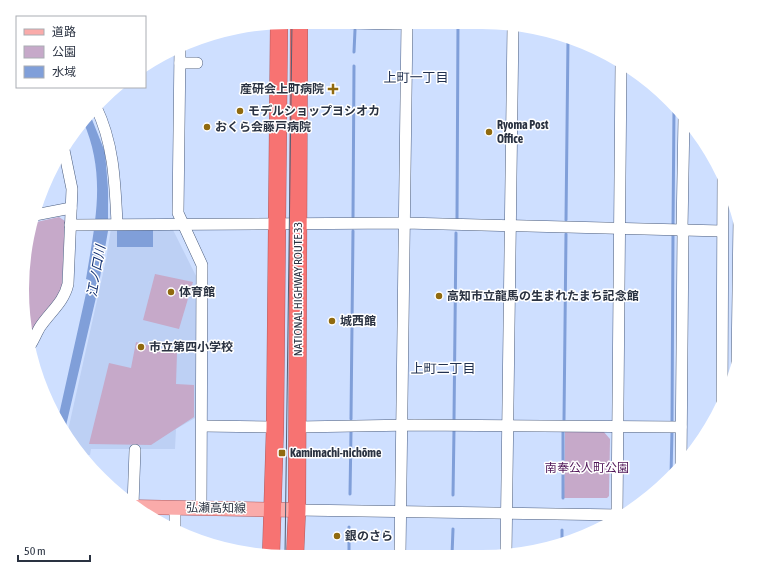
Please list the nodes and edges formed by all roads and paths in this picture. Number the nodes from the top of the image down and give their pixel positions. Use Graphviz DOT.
graph roads {
  1 [pos="299,29"];
  2 [pos="402,29"];
  3 [pos="279,30"];
  4 [pos="513,31"];
  5 [pos="180,53"];
  6 [pos="180,63"];
  7 [pos="197,63"];
  8 [pos="621,70"];
  9 [pos="98,113"];
  10 [pos="684,126"];
  11 [pos="65,157"];
  12 [pos="723,192"];
  13 [pos="71,208"];
  14 [pos="41,214"];
  15 [pos="114,223"];
  16 [pos="298,223"];
  17 [pos="405,223"];
  18 [pos="70,224"];
  19 [pos="183,224"];
  20 [pos="276,224"];
  21 [pos="510,227"];
  22 [pos="619,228"];
  23 [pos="683,230"];
  24 [pos="722,231"];
  25 [pos="739,248"];
  26 [pos="737,338"];
  27 [pos="34,339"];
  28 [pos="722,389"];
  29 [pos="202,426"];
  30 [pos="402,426"];
  31 [pos="508,426"];
  32 [pos="618,426"];
  33 [pos="275,427"];
  34 [pos="297,427"];
  35 [pos="681,427"];
  36 [pos="135,450"];
  37 [pos="681,456"];
  38 [pos="133,498"];
  39 [pos="147,507"];
  40 [pos="175,508"];
  41 [pos="201,508"];
  42 [pos="272,509"];
  43 [pos="297,510"];
  44 [pos="400,511"];
  45 [pos="619,511"];
  46 [pos="506,513"];
  47 [pos="611,516"];
  48 [pos="174,523"];
  49 [pos="271,549"];
  50 [pos="506,549"];
  51 [pos="295,550"];
  52 [pos="400,550"];
  1 -- 16 [label="highway, NATIONAL HIGHWAY ROUTE 33"];
  2 -- 17 [label="street"];
  3 -- 20 [label="highway, NATIONAL HIGHWAY ROUTE 33"];
  4 -- 21 [label="street"];
  5 -- 6 [label="street"];
  6 -- 7 [label="street"];
  6 -- 19 [label="street"];
  8 -- 22 [label="street"];
  9 -- 15 [label="street"];
  10 -- 23 [label="street"];
  11 -- 13 [label="street"];
  12 -- 24 [label="street"];
  13 -- 14 [label="street"];
  13 -- 18 [label="street"];
  15 -- 18 [label="street"];
  15 -- 19 [label="street"];
  16 -- 17 [label="street"];
  16 -- 20 [label="street"];
  16 -- 34 [label="highway, NATIONAL HIGHWAY ROUTE 33"];
  17 -- 21 [label="street"];
  17 -- 30 [label="street"];
  18 -- 27 [label="street"];
  19 -- 20 [label="street"];
  19 -- 29 [label="street"];
  20 -- 33 [label="highway, NATIONAL HIGHWAY ROUTE 33"];
  21 -- 22 [label="street"];
  21 -- 31 [label="street"];
  22 -- 23 [label="street"];
  22 -- 32 [label="street"];
  23 -- 24 [label="street"];
  23 -- 35 [label="street"];
  24 -- 28 [label="street"];
  25 -- 26 [label="street"];
  29 -- 33 [label="street"];
  29 -- 41 [label="street"];
  30 -- 31 [label="street"];
  30 -- 34 [label="street"];
  30 -- 44 [label="street"];
  31 -- 32 [label="street"];
  31 -- 46 [label="street"];
  32 -- 35 [label="street"];
  32 -- 45 [label="street"];
  33 -- 42 [label="highway, NATIONAL HIGHWAY ROUTE 33"];
  34 -- 43 [label="highway, NATIONAL HIGHWAY ROUTE 33"];
  35 -- 37 [label="street"];
  36 -- 38 [label="street"];
  39 -- 40 [label="main road, 弘瀬高知線"];
  40 -- 41 [label="main road, 弘瀬高知線"];
  40 -- 48 [label="street"];
  41 -- 42 [label="main road, 弘瀬高知線"];
  42 -- 43 [label="main road, 弘瀬高知線"];
  42 -- 49 [label="highway, NATIONAL HIGHWAY ROUTE 33"];
  43 -- 44 [label="street"];
  43 -- 51 [label="highway, NATIONAL HIGHWAY ROUTE 33"];
  44 -- 46 [label="street"];
  44 -- 52 [label="street"];
  46 -- 47 [label="street"];
  46 -- 50 [label="street"];
}
